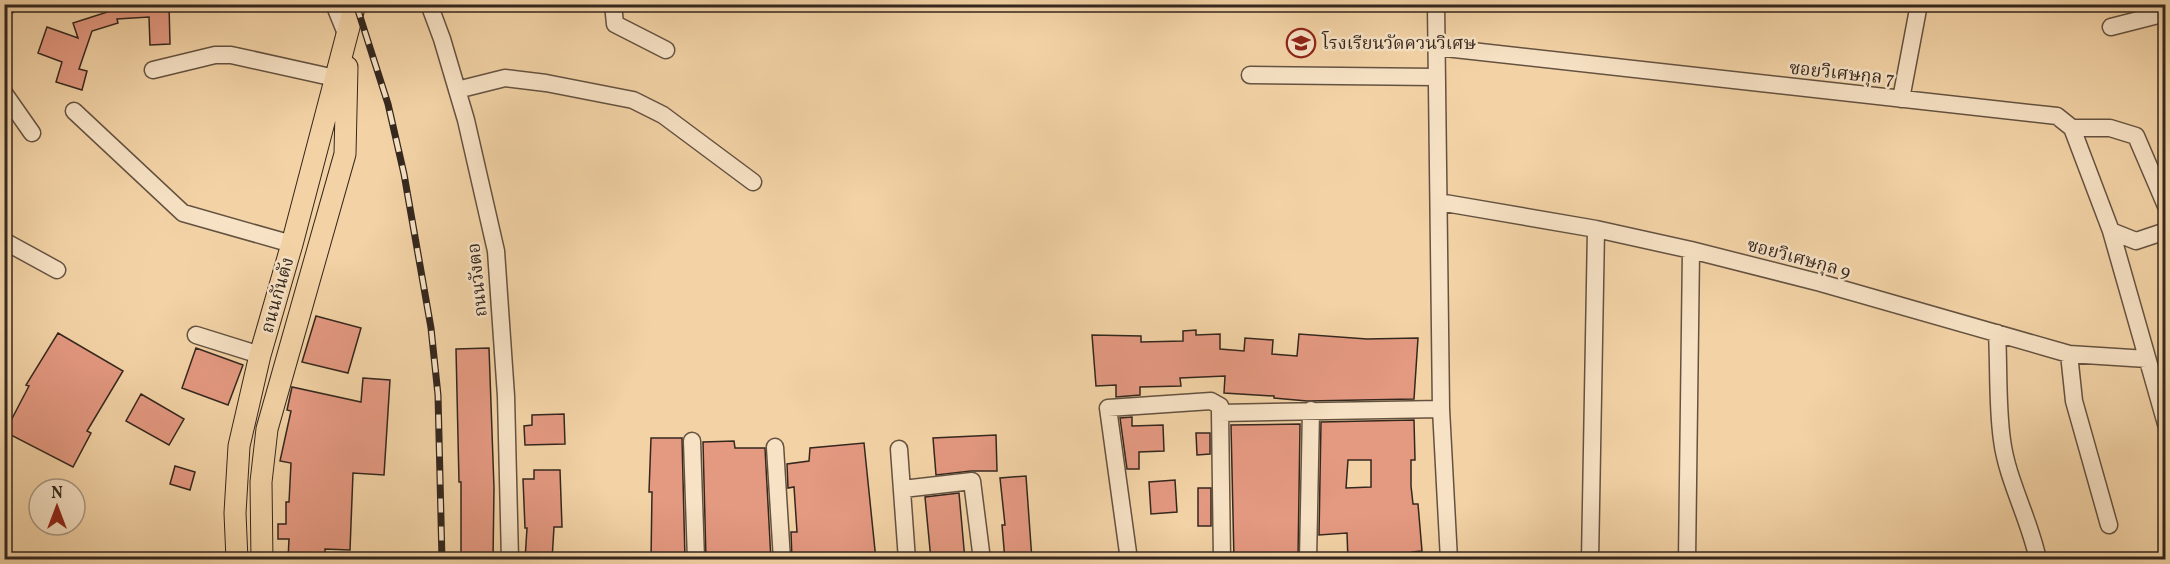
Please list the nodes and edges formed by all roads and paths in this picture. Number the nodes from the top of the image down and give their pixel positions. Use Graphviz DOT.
graph roads {
  1 [pos="10,4"];
  2 [pos="334,4"];
  3 [pos="355,4"];
  4 [pos="429,4"];
  5 [pos="613,4"];
  6 [pos="1436,4"];
  7 [pos="1920,4"];
  8 [pos="4,8"];
  9 [pos="2166,13"];
  10 [pos="2111,27"];
  11 [pos="347,36"];
  12 [pos="1436,47"];
  13 [pos="666,50"];
  14 [pos="153,70"];
  15 [pos="1250,75"];
  16 [pos="1436,77"];
  17 [pos="335,78"];
  18 [pos="457,90"];
  19 [pos="4,93"];
  20 [pos="1901,99"];
  21 [pos="74,111"];
  22 [pos="2072,128"];
  23 [pos="32,133"];
  24 [pos="753,182"];
  25 [pos="1439,202"];
  26 [pos="2166,206"];
  27 [pos="1596,229"];
  28 [pos="2111,231"];
  29 [pos="2166,231"];
  30 [pos="4,241"];
  31 [pos="292,244"];
  32 [pos="1691,250"];
  33 [pos="57,270"];
  34 [pos="1997,333"];
  35 [pos="196,336"];
  36 [pos="2069,354"];
  37 [pos="260,355"];
  38 [pos="2147,359"];
  39 [pos="1441,409"];
  40 [pos="1311,410"];
  41 [pos="1220,413"];
  42 [pos="2166,424"];
  43 [pos="692,441"];
  44 [pos="775,447"];
  45 [pos="899,449"];
  46 [pos="903,489"];
  47 [pos="2109,525"];
  48 [pos="237,560"];
  49 [pos="262,560"];
  50 [pos="510,560"];
  51 [pos="696,560"];
  52 [pos="782,560"];
  53 [pos="907,560"];
  54 [pos="982,560"];
  55 [pos="1129,560"];
  56 [pos="1222,560"];
  57 [pos="1308,560"];
  58 [pos="1449,560"];
  59 [pos="1590,560"];
  60 [pos="1687,560"];
  61 [pos="2038,560"];
  1 -- 8 [label="street"];
  2 -- 11 [label="street"];
  3 -- 11 [label="main road, ถนนกันตัง"];
  4 -- 18 [label="street, ถนนวังตอ"];
  5 -- 13 [label="street"];
  6 -- 12 [label="street"];
  7 -- 20 [label="street"];
  9 -- 10 [label="street"];
  11 -- 17 [label="main road, ถนนกันตัง"];
  11 -- 49 [label="main road, ถนนกันตัง"];
  12 -- 16 [label="street"];
  12 -- 20 [label="street, ซอยวิเศษกุล 7"];
  14 -- 17 [label="street"];
  15 -- 16 [label="street"];
  16 -- 25 [label="street"];
  17 -- 31 [label="main road, ถนนกันตัง"];
  18 -- 24 [label="street"];
  18 -- 50 [label="street, ถนนวังตอ"];
  19 -- 23 [label="street"];
  20 -- 22 [label="street, ซอยวิเศษกุล 7"];
  21 -- 31 [label="street"];
  22 -- 26 [label="street"];
  22 -- 28 [label="street"];
  25 -- 27 [label="street, ซอยวิเศษกุล 9"];
  25 -- 39 [label="street"];
  27 -- 32 [label="street, ซอยวิเศษกุล 9"];
  27 -- 59 [label="street"];
  28 -- 29 [label="street"];
  28 -- 38 [label="street"];
  30 -- 33 [label="street"];
  31 -- 37 [label="main road, ถนนกันตัง"];
  32 -- 34 [label="street, ซอยวิเศษกุล 9"];
  32 -- 60 [label="street"];
  34 -- 36 [label="street, ซอยวิเศษกุล 9"];
  34 -- 61 [label="street"];
  35 -- 37 [label="street"];
  36 -- 38 [label="street, ซอยวิเศษกุล 9"];
  36 -- 47 [label="street"];
  37 -- 48 [label="main road, ถนนกันตัง"];
  38 -- 42 [label="street"];
  39 -- 40 [label="street"];
  39 -- 58 [label="street"];
  40 -- 41 [label="street"];
  40 -- 57 [label="street"];
  41 -- 55 [label="street"];
  41 -- 56 [label="street"];
  43 -- 51 [label="street"];
  44 -- 52 [label="street"];
  45 -- 46 [label="street"];
  46 -- 53 [label="street"];
  46 -- 54 [label="street"];
}
